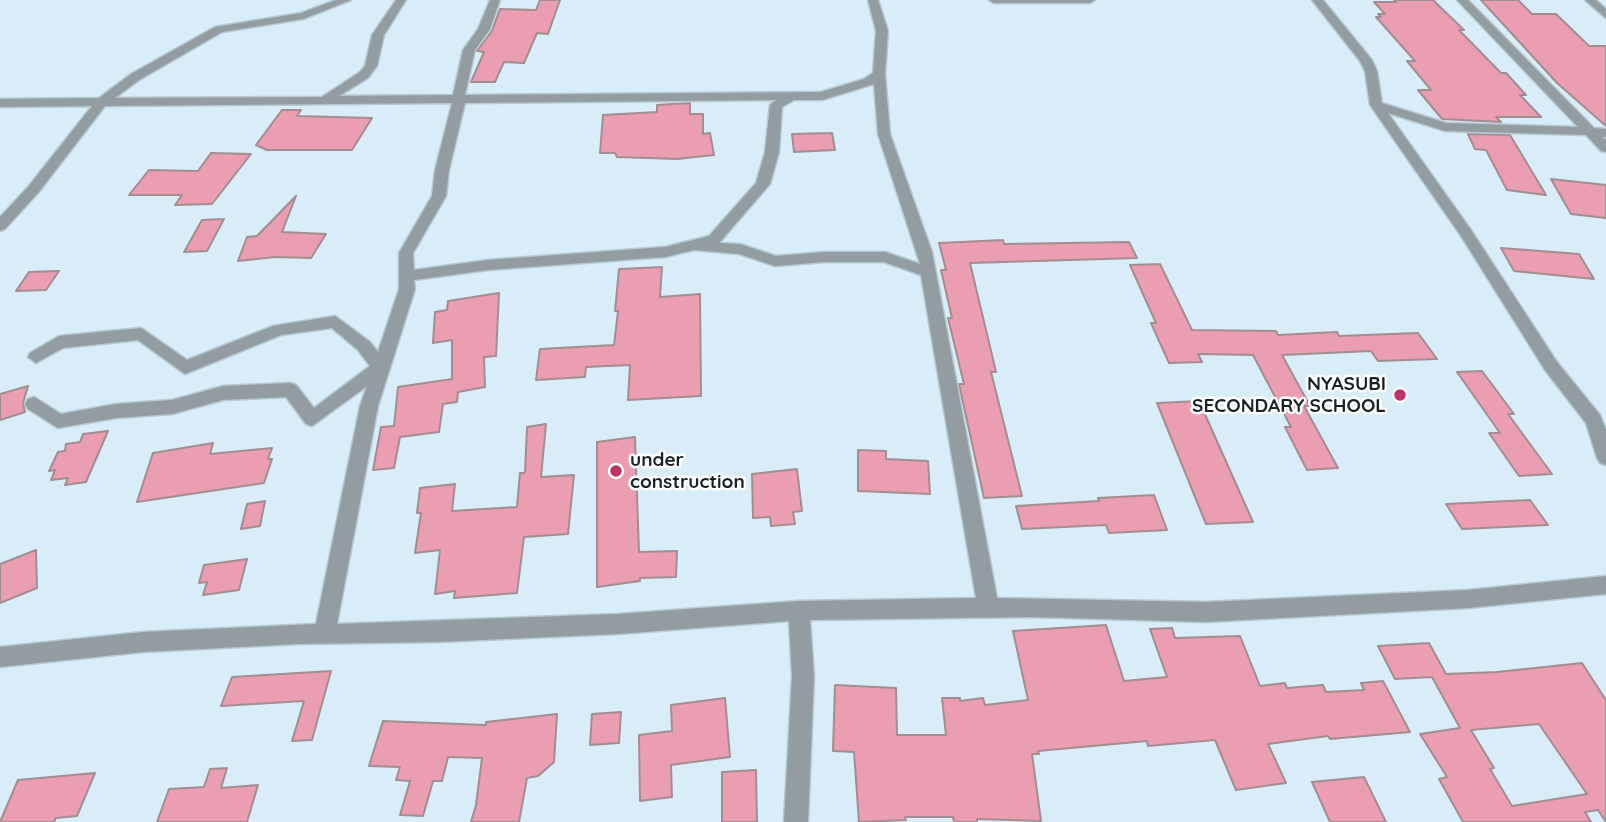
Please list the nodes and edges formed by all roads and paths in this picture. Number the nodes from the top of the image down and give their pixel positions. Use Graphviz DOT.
graph roads {
  1 [pos="346,0"];
  2 [pos="401,0"];
  3 [pos="495,0"];
  4 [pos="873,0"];
  5 [pos="994,0"];
  6 [pos="1031,0"];
  7 [pos="1090,0"];
  8 [pos="1317,0"];
  9 [pos="1462,0"];
  10 [pos="1590,0"];
  11 [pos="1606,15"];
  12 [pos="879,74"];
  13 [pos="792,96"];
  14 [pos="458,99"];
  15 [pos="325,100"];
  16 [pos="102,102"];
  17 [pos="0,103"];
  18 [pos="1376,105"];
  19 [pos="1588,130"];
  20 [pos="1606,133"];
  21 [pos="1606,148"];
  22 [pos="0,226"];
  23 [pos="693,247"];
  24 [pos="928,272"];
  25 [pos="409,276"];
  26 [pos="36,357"];
  27 [pos="380,367"];
  28 [pos="34,404"];
  29 [pos="1606,458"];
  30 [pos="1606,585"];
  31 [pos="988,607"];
  32 [pos="799,611"];
  33 [pos="326,633"];
  34 [pos="0,657"];
  35 [pos="796,822"];
  1 -- 16 [label="street"];
  2 -- 15 [label="street"];
  3 -- 14 [label="street"];
  4 -- 12 [label="street"];
  5 -- 6 [label="street"];
  6 -- 7 [label="street"];
  8 -- 18 [label="street"];
  9 -- 19 [label="street"];
  10 -- 11 [label="street"];
  12 -- 13 [label="street"];
  12 -- 24 [label="street"];
  13 -- 14 [label="street"];
  13 -- 23 [label="street"];
  14 -- 15 [label="street"];
  14 -- 25 [label="street"];
  15 -- 16 [label="street"];
  16 -- 17 [label="street"];
  16 -- 22 [label="street"];
  18 -- 19 [label="street"];
  18 -- 29 [label="street"];
  19 -- 20 [label="street"];
  19 -- 21 [label="street"];
  23 -- 24 [label="street"];
  23 -- 25 [label="street"];
  24 -- 31 [label="street"];
  25 -- 27 [label="street"];
  26 -- 27 [label="street"];
  27 -- 28 [label="street"];
  27 -- 33 [label="street"];
  30 -- 31 [label="street"];
  31 -- 32 [label="street"];
  32 -- 33 [label="street"];
  32 -- 35 [label="street"];
  33 -- 34 [label="street"];
}
